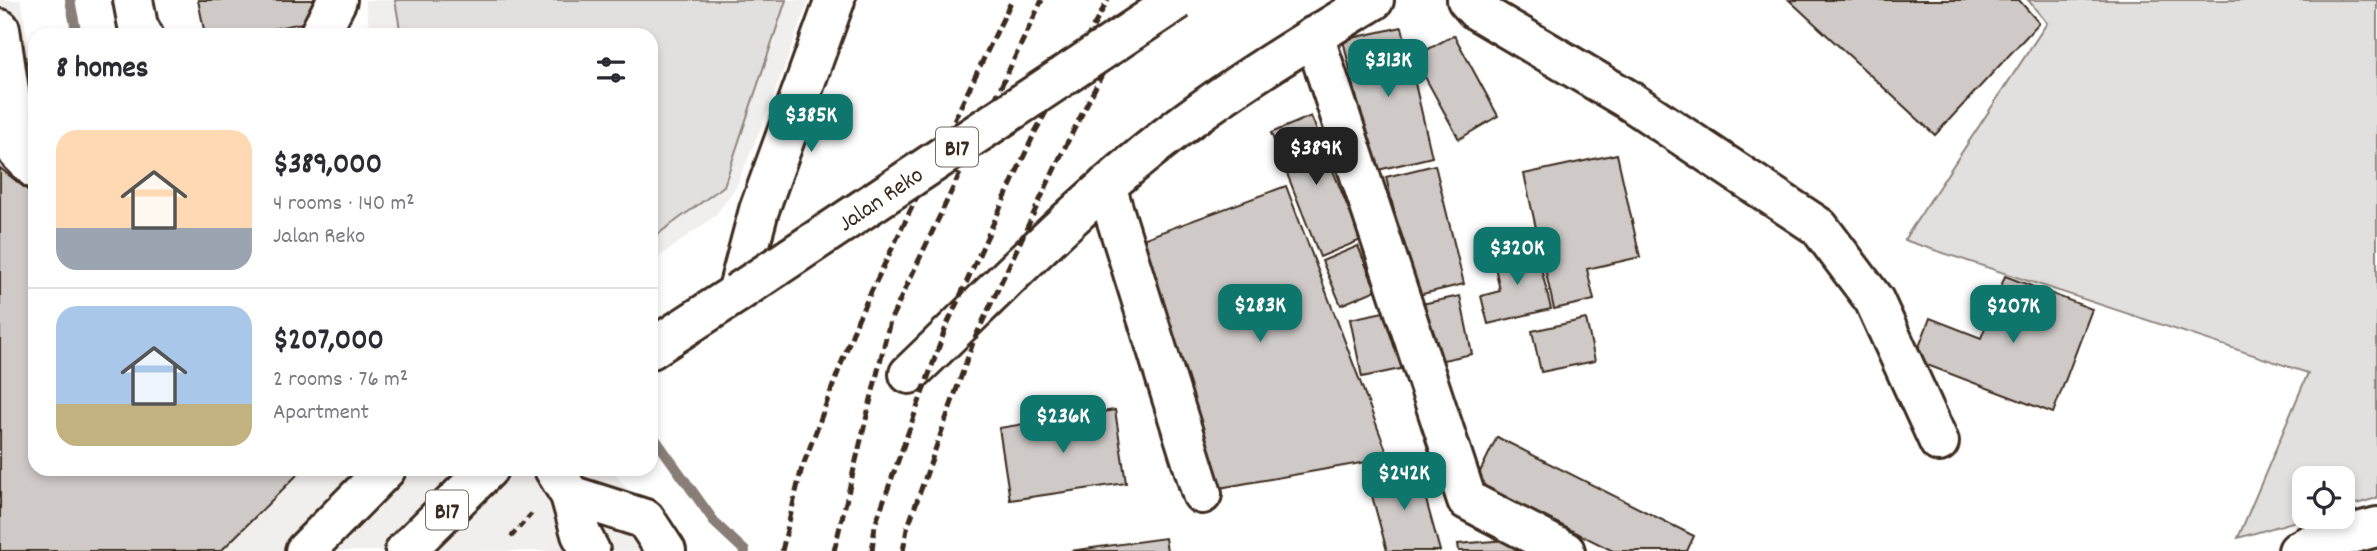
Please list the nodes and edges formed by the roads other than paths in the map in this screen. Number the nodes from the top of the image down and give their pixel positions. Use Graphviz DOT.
graph roads {
  1 [pos="133,0"];
  2 [pos="337,0"];
  3 [pos="835,0"];
  4 [pos="1178,0"];
  5 [pos="1374,0"];
  6 [pos="1466,0"];
  7 [pos="139,28"];
  8 [pos="323,28"];
  9 [pos="0,29"];
  10 [pos="0,36"];
  11 [pos="1314,36"];
  12 [pos="28,162"];
  13 [pos="1106,186"];
  14 [pos="737,293"];
  15 [pos="658,344"];
  16 [pos="909,374"];
  17 [pos="1939,442"];
  18 [pos="379,476"];
  19 [pos="481,476"];
  20 [pos="562,482"];
  21 [pos="1202,494"];
  22 [pos="2377,527"];
  23 [pos="305,551"];
  24 [pos="405,551"];
  25 [pos="590,551"];
  26 [pos="666,551"];
  27 [pos="1564,551"];
  28 [pos="2298,551"];
  1 -- 7 [label="street"];
  2 -- 8 [label="street"];
  3 -- 14 [label="street"];
  4 -- 14 [label="street, Jalan Reko / B17, bridge"];
  5 -- 11 [label="street"];
  6 -- 17 [label="street"];
  9 -- 10 [label="street"];
  10 -- 12 [label="street"];
  11 -- 13 [label="street"];
  11 -- 27 [label="street"];
  13 -- 16 [label="street"];
  13 -- 21 [label="street"];
  14 -- 15 [label="street, Jalan Reko / B17"];
  18 -- 23 [label="street"];
  19 -- 24 [label="street, B17"];
  20 -- 25 [label="street"];
  20 -- 26 [label="street"];
  22 -- 28 [label="street"];
}
